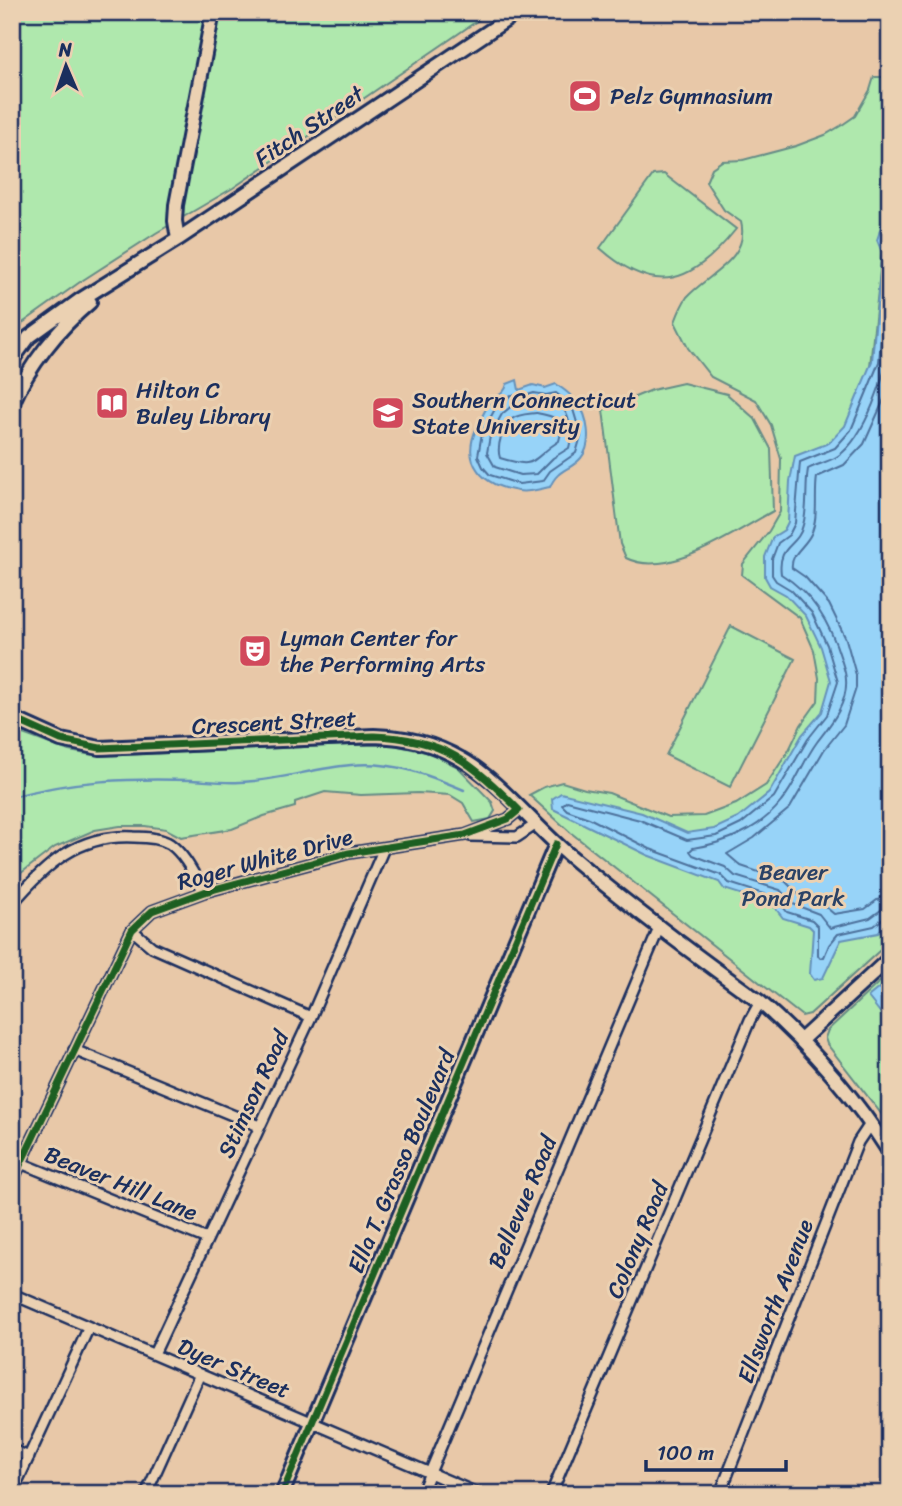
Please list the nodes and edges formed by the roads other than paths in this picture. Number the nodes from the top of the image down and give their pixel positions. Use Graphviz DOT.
graph roads {
  1 [pos="213,12"];
  2 [pos="518,12"];
  3 [pos="178,239"];
  4 [pos="122,274"];
  5 [pos="12,360"];
  6 [pos="12,404"];
  7 [pos="12,718"];
  8 [pos="519,810"];
  9 [pos="535,825"];
  10 [pos="465,835"];
  11 [pos="556,844"];
  12 [pos="384,848"];
  13 [pos="204,892"];
  14 [pos="12,904"];
  15 [pos="660,926"];
  16 [pos="132,930"];
  17 [pos="890,958"];
  18 [pos="760,1002"];
  19 [pos="311,1017"];
  20 [pos="801,1040"];
  21 [pos="74,1050"];
  22 [pos="870,1124"];
  23 [pos="259,1126"];
  24 [pos="890,1153"];
  25 [pos="21,1163"];
  26 [pos="12,1182"];
  27 [pos="206,1239"];
  28 [pos="12,1294"];
  29 [pos="89,1327"];
  30 [pos="154,1354"];
  31 [pos="200,1374"];
  32 [pos="311,1422"];
  33 [pos="12,1450"];
  34 [pos="29,1457"];
  35 [pos="429,1472"];
  36 [pos="12,1493"];
  37 [pos="146,1494"];
  38 [pos="282,1494"];
  39 [pos="421,1494"];
  40 [pos="479,1494"];
  41 [pos="551,1494"];
  42 [pos="720,1494"];
  1 -- 3 [label="main road"];
  2 -- 3 [label="main road, Fitch Street"];
  3 -- 4 [label="main road, Fitch Street"];
  4 -- 5 [label="main road, Fitch Street"];
  4 -- 6 [label="main road, Fitch Street"];
  7 -- 8 [label="main road, Crescent Street"];
  8 -- 9 [label="main road, Crescent Street"];
  8 -- 10 [label="street, Roger White Drive"];
  9 -- 10 [label="street, Roger White Drive"];
  9 -- 11 [label="main road, Crescent Street"];
  10 -- 12 [label="street, Roger White Drive"];
  11 -- 15 [label="main road, Crescent Street"];
  11 -- 32 [label="main road, Ella T. Grasso Boulevard"];
  12 -- 13 [label="street, Roger White Drive"];
  12 -- 19 [label="street, Stimson Road"];
  13 -- 14 [label="street"];
  13 -- 16 [label="street, Roger White Drive"];
  15 -- 18 [label="main road, Crescent Street"];
  15 -- 35 [label="street, Bellevue Road"];
  16 -- 19 [label="street"];
  16 -- 21 [label="street, Roger White Drive"];
  17 -- 20 [label="main road"];
  18 -- 20 [label="main road, Crescent Street"];
  18 -- 41 [label="street, Colony Road"];
  19 -- 23 [label="street, Stimson Road"];
  20 -- 22 [label="main road, Crescent Street"];
  21 -- 23 [label="street"];
  21 -- 25 [label="street, Roger White Drive"];
  22 -- 24 [label="main road, Crescent Street"];
  22 -- 42 [label="street, Ellsworth Avenue"];
  23 -- 27 [label="street, Stimson Road"];
  25 -- 26 [label="street, Roger White Drive"];
  25 -- 27 [label="street, Beaver Hill Lane"];
  27 -- 30 [label="street, Stimson Road"];
  28 -- 29 [label="street, Dyer Street"];
  29 -- 30 [label="street, Dyer Street"];
  29 -- 34 [label="street"];
  30 -- 31 [label="street, Dyer Street"];
  31 -- 32 [label="street, Dyer Street"];
  31 -- 37 [label="street"];
  32 -- 35 [label="street, Dyer Street"];
  32 -- 38 [label="main road, Ella T. Grasso Boulevard"];
  33 -- 34 [label="street"];
  34 -- 36 [label="street"];
  35 -- 39 [label="street, Bellevue Road"];
  35 -- 40 [label="street, Dyer Street"];
}
